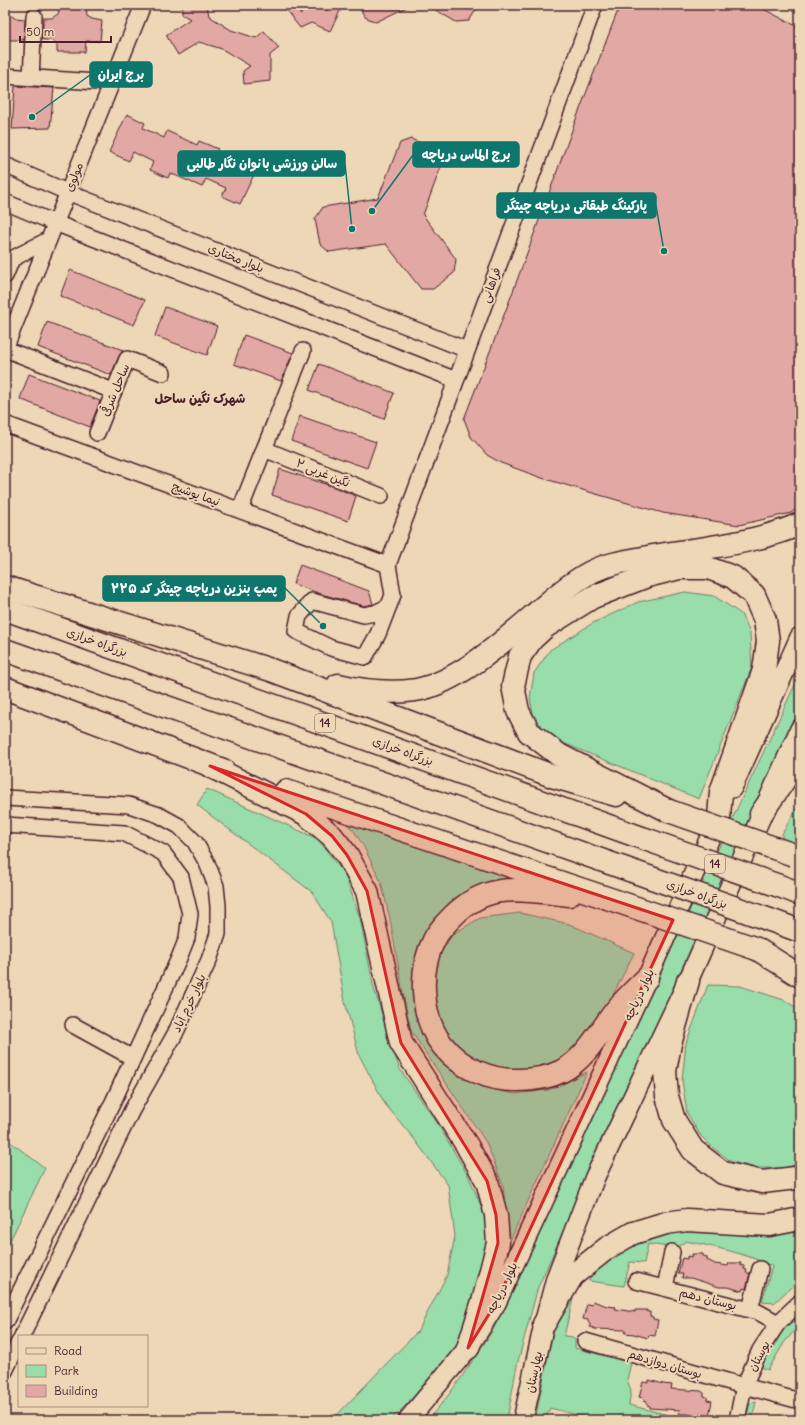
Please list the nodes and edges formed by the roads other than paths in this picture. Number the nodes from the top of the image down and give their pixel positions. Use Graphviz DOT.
graph roads {
  1 [pos="143,5"];
  2 [pos="595,5"];
  3 [pos="34,16"];
  4 [pos="5,76"];
  5 [pos="30,78"];
  6 [pos="112,83"];
  7 [pos="5,165"];
  8 [pos="68,192"];
  9 [pos="5,202"];
  10 [pos="55,223"];
  11 [pos="48,240"];
  12 [pos="5,276"];
  13 [pos="5,349"];
  14 [pos="467,350"];
  15 [pos="303,351"];
  16 [pos="163,373"];
  17 [pos="456,380"];
  18 [pos="113,391"];
  19 [pos="5,424"];
  20 [pos="97,433"];
  21 [pos="264,449"];
  22 [pos="381,496"];
  23 [pos="240,510"];
  24 [pos="800,524"];
  25 [pos="388,565"];
  26 [pos="5,587"];
  27 [pos="389,606"];
  28 [pos="5,609"];
  29 [pos="800,636"];
  30 [pos="5,650"];
  31 [pos="271,670"];
  32 [pos="5,688"];
  33 [pos="800,729"];
  34 [pos="800,756"];
  35 [pos="210,766"];
  36 [pos="5,798"];
  37 [pos="669,811"];
  38 [pos="761,814"];
  39 [pos="719,817"];
  40 [pos="5,825"];
  41 [pos="798,856"];
  42 [pos="792,891"];
  43 [pos="619,902"];
  44 [pos="800,930"];
  45 [pos="757,949"];
  46 [pos="800,964"];
  47 [pos="800,976"];
  48 [pos="647,978"];
  49 [pos="688,981"];
  50 [pos="73,1025"];
  51 [pos="133,1058"];
  52 [pos="113,1102"];
  53 [pos="132,1110"];
  54 [pos="800,1176"];
  55 [pos="800,1219"];
  56 [pos="672,1252"];
  57 [pos="760,1269"];
  58 [pos="636,1281"];
  59 [pos="664,1288"];
  60 [pos="800,1302"];
  61 [pos="750,1310"];
  62 [pos="5,1322"];
  63 [pos="778,1323"];
  64 [pos="544,1324"];
  65 [pos="22,1335"];
  66 [pos="585,1341"];
  67 [pos="18,1344"];
  68 [pos="468,1348"];
  69 [pos="5,1371"];
  70 [pos="744,1386"];
  71 [pos="800,1401"];
  72 [pos="408,1420"];
  73 [pos="523,1420"];
  74 [pos="737,1420"];
  1 -- 6 [label="street, مولوی"];
  2 -- 14 [label="street, فراهانی"];
  3 -- 5 [label="street"];
  4 -- 5 [label="street"];
  5 -- 6 [label="street"];
  6 -- 8 [label="street, مولوی"];
  7 -- 8 [label="street, بلوار مختاری"];
  8 -- 10 [label="street, مولوی"];
  8 -- 14 [label="street, بلوار مختاری"];
  9 -- 10 [label="street"];
  10 -- 11 [label="street, مولوی"];
  10 -- 17 [label="street"];
  11 -- 12 [label="street"];
  11 -- 13 [label="street, مولوی"];
  13 -- 18 [label="street"];
  14 -- 17 [label="street, فراهانی"];
  15 -- 21 [label="street"];
  16 -- 18 [label="street, ساحل شرقی"];
  17 -- 25 [label="street, فراهانی"];
  18 -- 20 [label="street, ساحل شرقی"];
  19 -- 23 [label="street, نیما یوشیج"];
  21 -- 22 [label="street, نگین غربی ۲"];
  21 -- 23 [label="street"];
  23 -- 25 [label="street, نیما یوشیج"];
  24 -- 31 [label="highway"];
  25 -- 27 [label="street"];
  26 -- 31 [label="highway"];
  27 -- 27 [label="street"];
  28 -- 42 [label="highway, بزرگراه خرازی / 14, bridge"];
  29 -- 39 [label="main road, بلوار دریاچه"];
  30 -- 44 [label="highway, بزرگراه خرازی, bridge"];
  31 -- 37 [label="highway"];
  32 -- 35 [label="highway"];
  33 -- 38 [label="main road"];
  34 -- 38 [label="highway"];
  35 -- 43 [label="highway"];
  35 -- 68 [label="highway"];
  36 -- 53 [label="street, بلوار خرم آباد"];
  37 -- 39 [label="highway"];
  37 -- 41 [label="highway, bridge"];
  38 -- 49 [label="main road"];
  39 -- 48 [label="main road, بلوار دریاچه"];
  40 -- 51 [label="street"];
  43 -- 45 [label="highway, bridge"];
  43 -- 48 [label="highway"];
  45 -- 46 [label="highway"];
  45 -- 47 [label="highway"];
  48 -- 68 [label="main road, بلوار دریاچه"];
  49 -- 54 [label="highway"];
  49 -- 64 [label="main road"];
  50 -- 51 [label="street"];
  51 -- 52 [label="street"];
  52 -- 53 [label="street"];
  52 -- 62 [label="street"];
  53 -- 65 [label="street, بلوار خرم آباد"];
  55 -- 64 [label="highway"];
  56 -- 59 [label="street"];
  57 -- 61 [label="street"];
  58 -- 59 [label="street, بوستان دهم"];
  59 -- 61 [label="street, بوستان دهم"];
  60 -- 63 [label="street, بوستان"];
  61 -- 63 [label="street, بوستان دهم"];
  63 -- 70 [label="street, بوستان"];
  64 -- 73 [label="main road, بهارستان"];
  66 -- 70 [label="street, بوستان دوازدهم"];
  67 -- 69 [label="street"];
  68 -- 72 [label="main road, بلوار دریاچه"];
  70 -- 71 [label="street, بوستان دوازدهم"];
  70 -- 74 [label="street, بوستان"];
}
